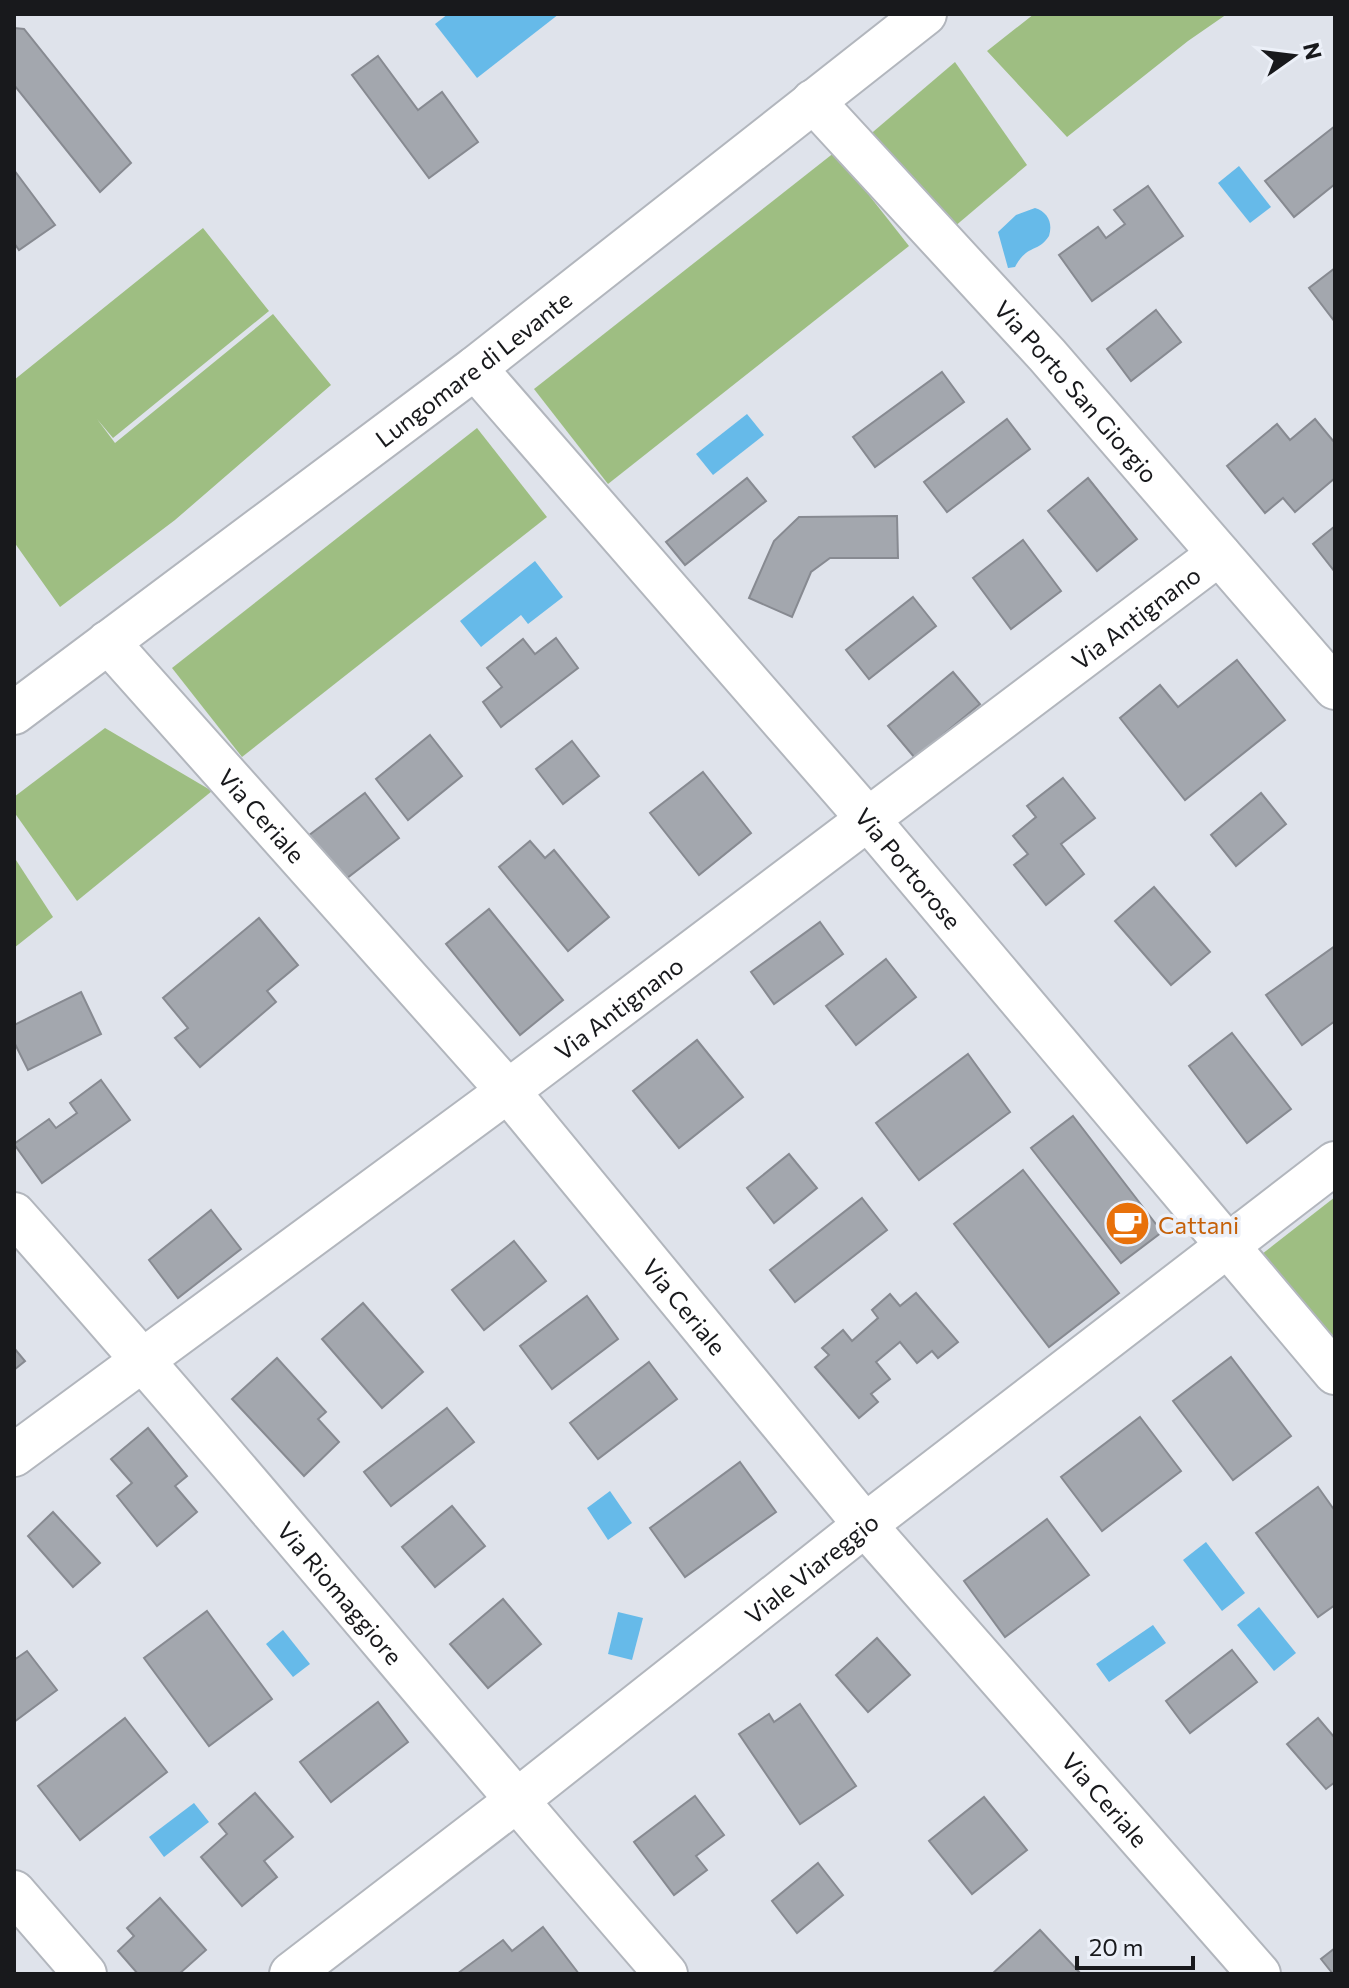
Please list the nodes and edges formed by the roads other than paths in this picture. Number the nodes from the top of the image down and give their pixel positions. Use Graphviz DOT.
graph roads {
  1 [pos="925,14"];
  2 [pos="813,101"];
  3 [pos="475,368"];
  4 [pos="1219,554"];
  5 [pos="108,642"];
  6 [pos="1335,688"];
  7 [pos="14,713"];
  8 [pos="867,818"];
  9 [pos="508,1091"];
  10 [pos="1335,1163"];
  11 [pos="14,1214"];
  12 [pos="1226,1247"];
  13 [pos="144,1359"];
  14 [pos="1335,1373"];
  15 [pos="14,1455"];
  16 [pos="865,1525"];
  17 [pos="516,1801"];
  18 [pos="14,1892"];
  19 [pos="85,1974"];
  20 [pos="291,1974"];
  21 [pos="666,1974"];
  22 [pos="1259,1974"];
  1 -- 2 [label="street, Lungomare di Levante"];
  2 -- 3 [label="street, Lungomare di Levante"];
  2 -- 4 [label="street, Via Porto San Giorgio"];
  3 -- 5 [label="street, Lungomare di Levante"];
  3 -- 8 [label="street, Via Portorose"];
  4 -- 6 [label="street, Via Porto San Giorgio"];
  4 -- 8 [label="street, Via Antignano"];
  5 -- 7 [label="street, Lungomare di Levante"];
  5 -- 9 [label="street, Via Ceriale"];
  8 -- 9 [label="street, Via Antignano"];
  8 -- 12 [label="street, Via Portorose"];
  9 -- 13 [label="street, Via Antignano"];
  9 -- 16 [label="street, Via Ceriale"];
  10 -- 12 [label="street, Viale Viareggio"];
  11 -- 13 [label="street, Via Riomaggiore"];
  12 -- 14 [label="street, Via Portorose"];
  12 -- 16 [label="street, Viale Viareggio"];
  13 -- 15 [label="street, Via Antignano"];
  13 -- 17 [label="street, Via Riomaggiore"];
  16 -- 17 [label="street, Viale Viareggio"];
  16 -- 22 [label="street, Via Ceriale"];
  17 -- 20 [label="street, Viale Viareggio"];
  17 -- 21 [label="street, Via Riomaggiore"];
  18 -- 19 [label="street"];
}
